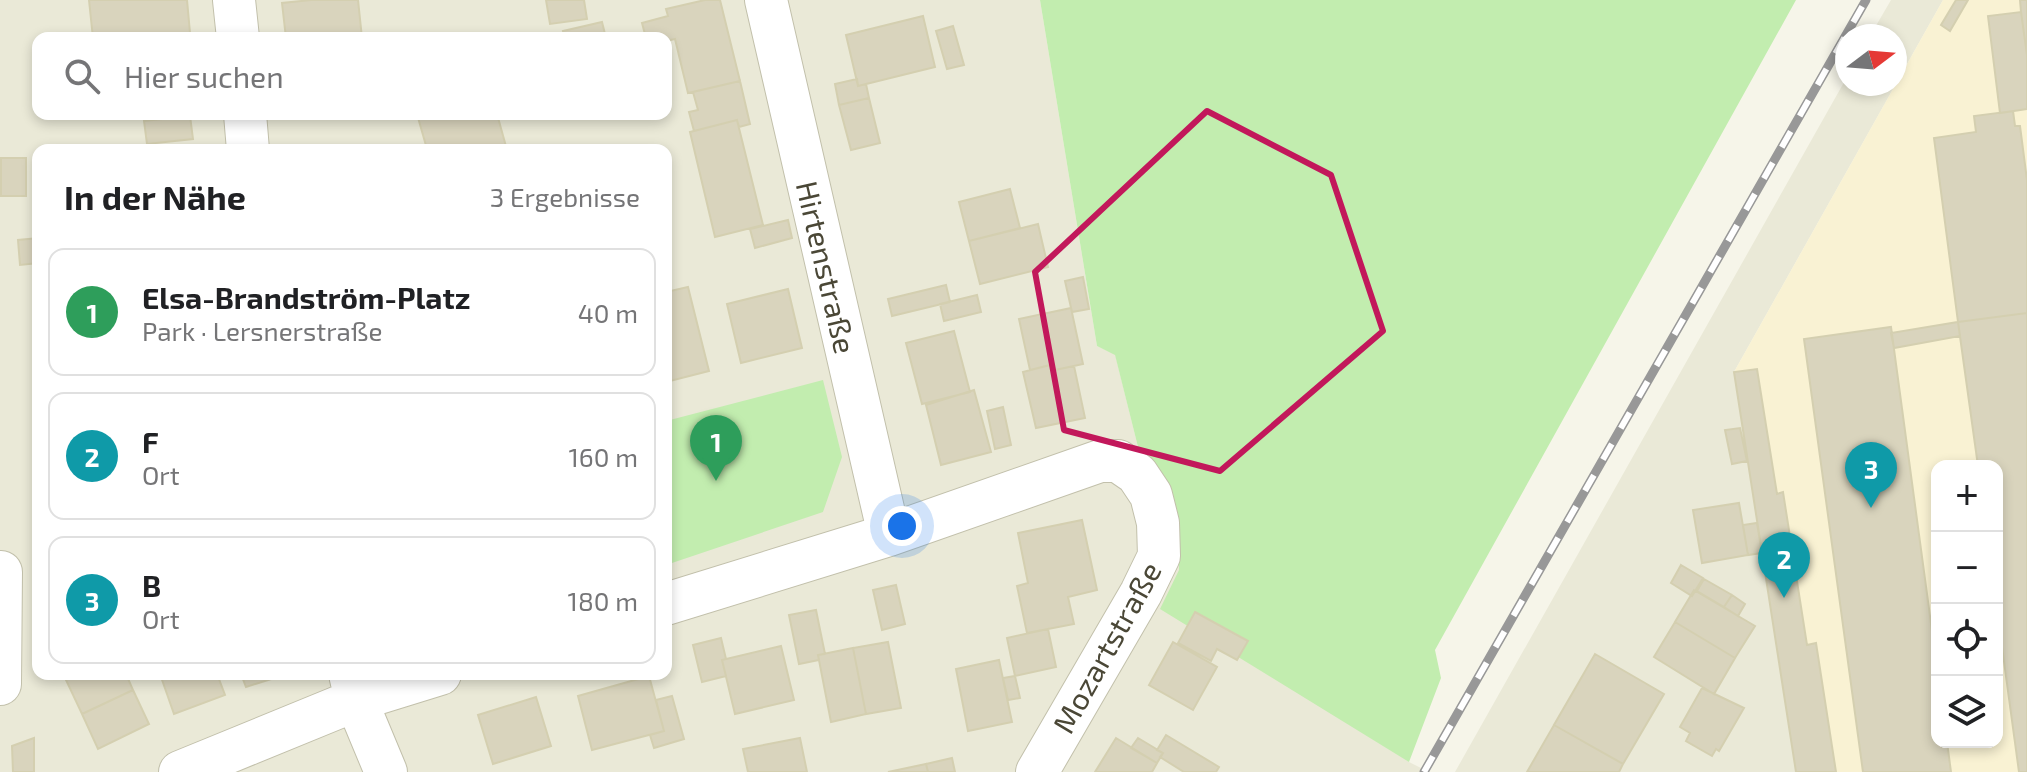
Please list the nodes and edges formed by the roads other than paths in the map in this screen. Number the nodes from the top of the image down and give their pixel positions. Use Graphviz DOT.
graph roads {
  1 [pos="234,0"];
  2 [pos="766,0"];
  3 [pos="237,32"];
  4 [pos="246,120"];
  5 [pos="248,144"];
  6 [pos="889,535"];
  7 [pos="1,572"];
  8 [pos="672,602"];
  9 [pos="400,680"];
  10 [pos="0,684"];
  11 [pos="353,687"];
  12 [pos="180,772"];
  13 [pos="386,772"];
  14 [pos="1037,772"];
  1 -- 3 [label="street"];
  2 -- 6 [label="street, Hirtenstraße"];
  4 -- 5 [label="street"];
  6 -- 8 [label="street"];
  6 -- 14 [label="street, Mozartstraße"];
  7 -- 10 [label="street"];
  9 -- 11 [label="street"];
  11 -- 12 [label="street"];
  11 -- 13 [label="street"];
}
